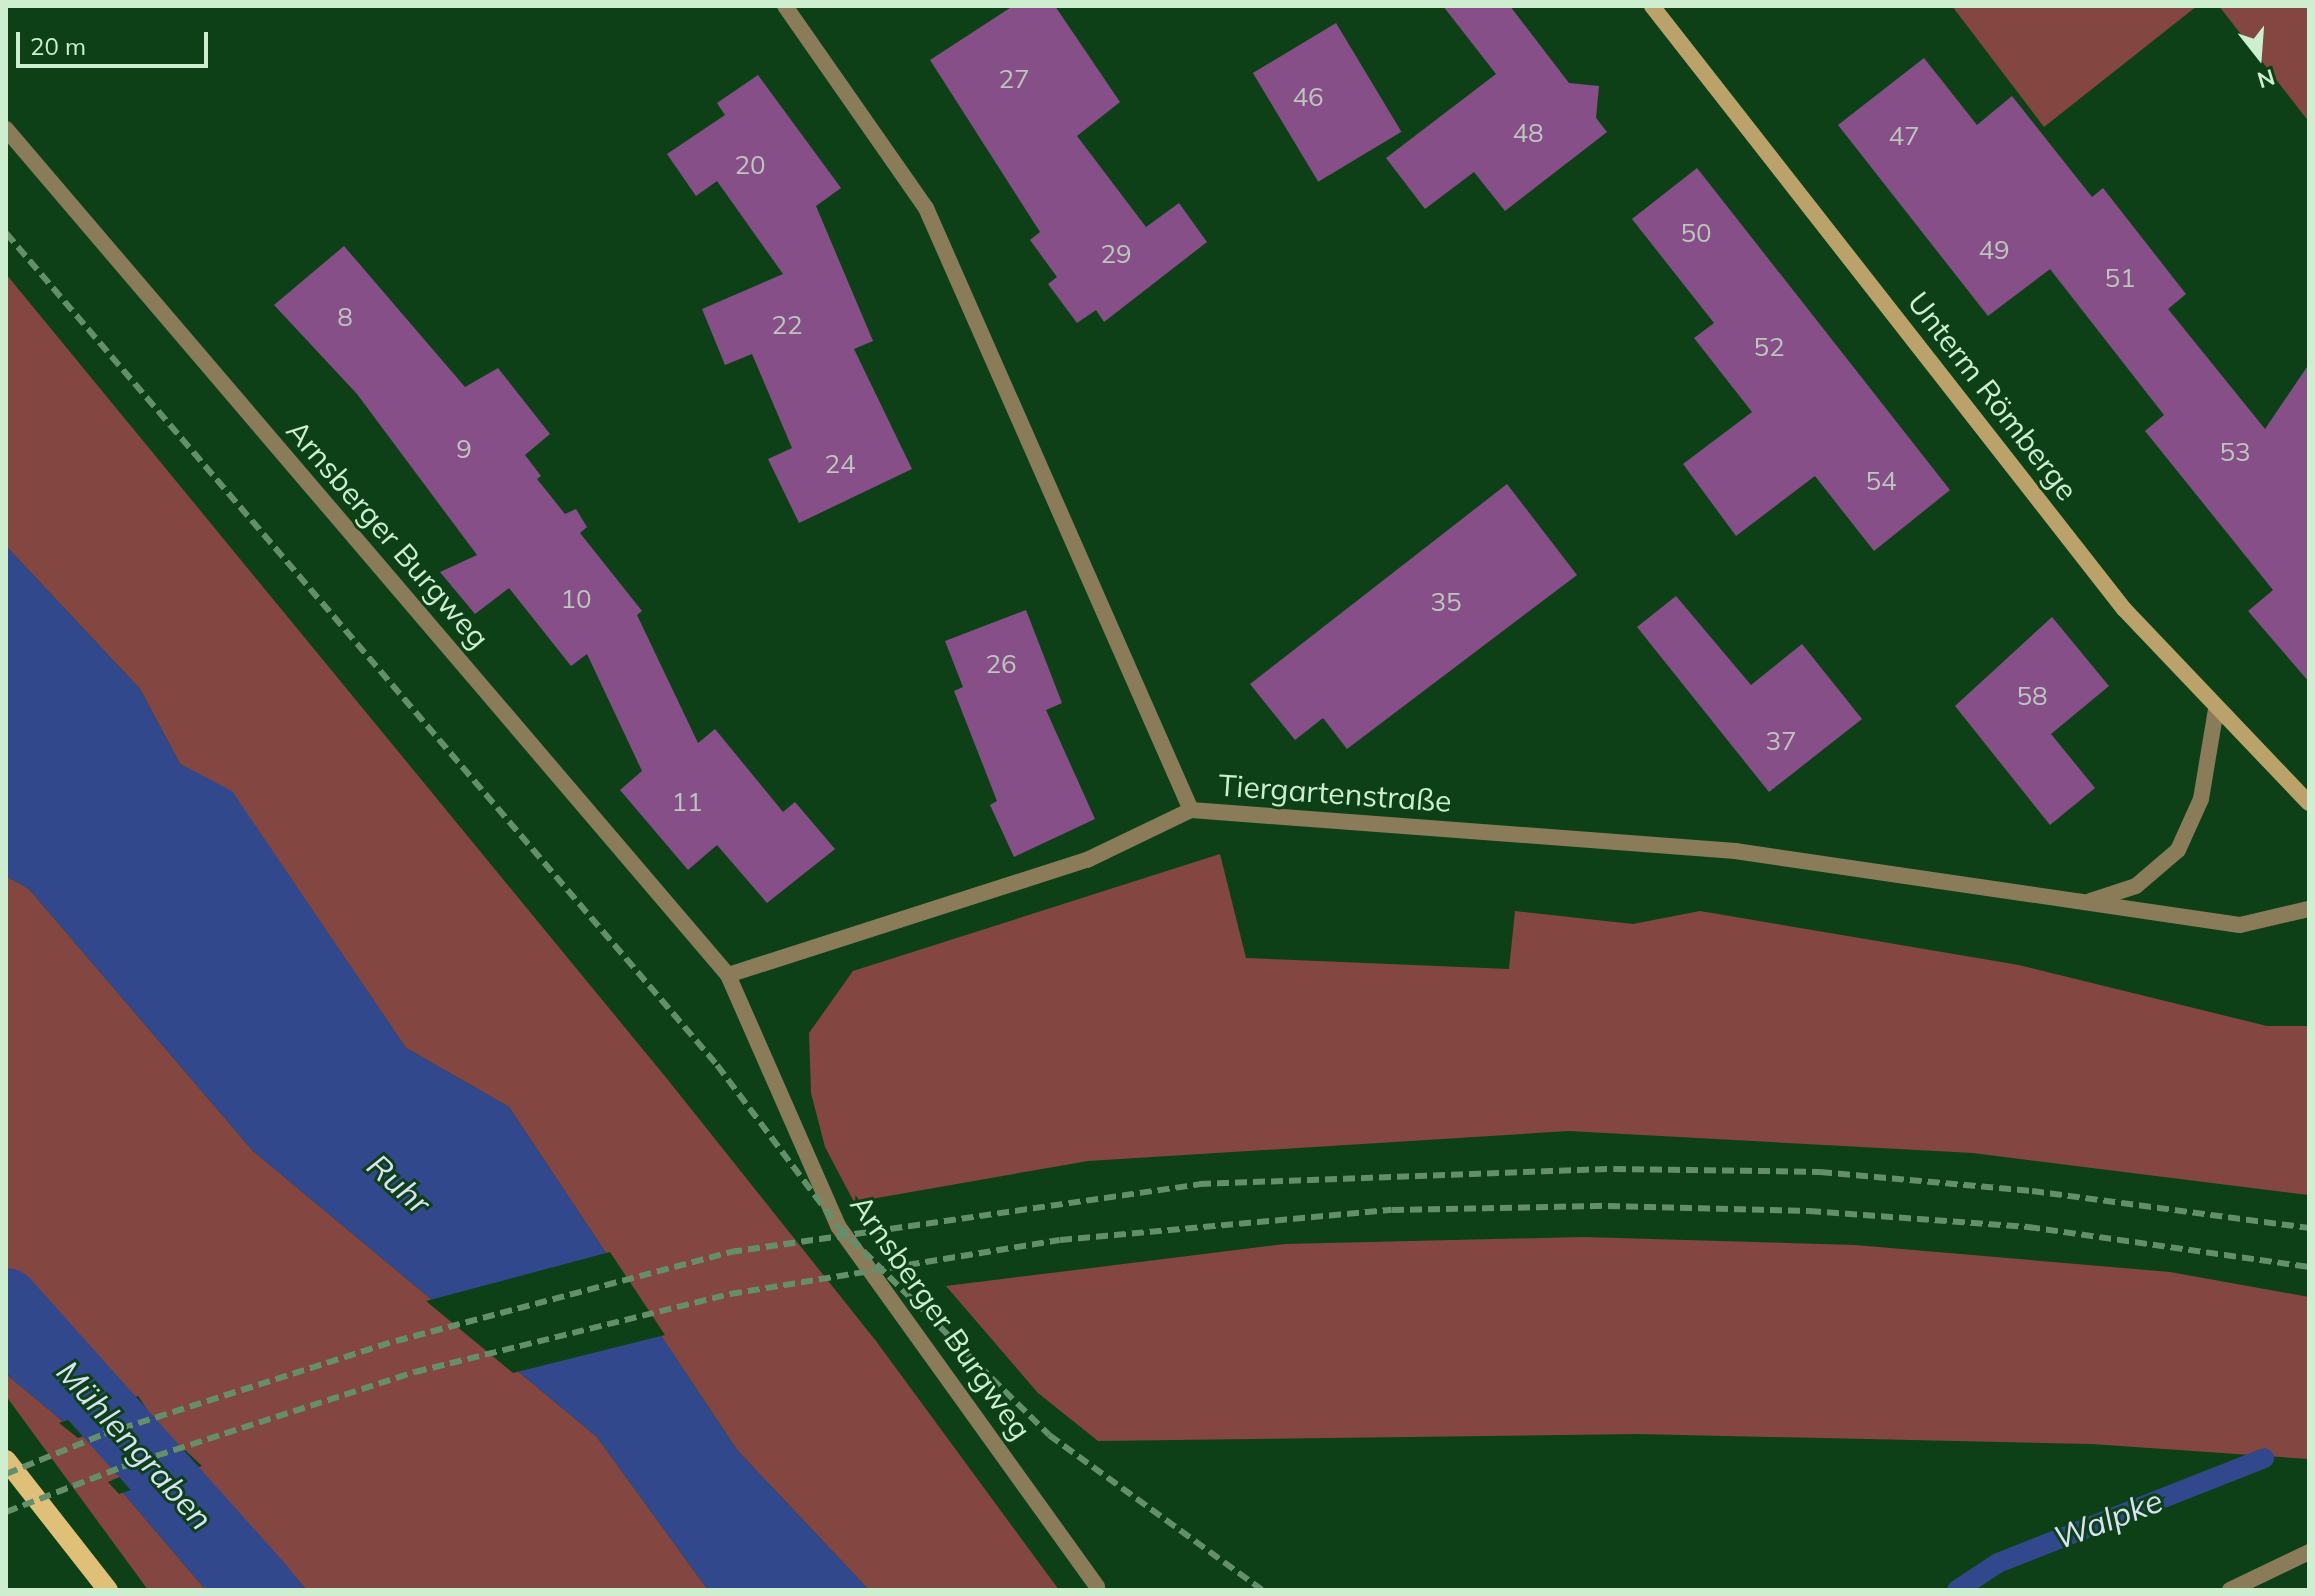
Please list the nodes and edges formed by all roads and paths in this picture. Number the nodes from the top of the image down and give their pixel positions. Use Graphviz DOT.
graph roads {
  1 [pos="785,6"];
  2 [pos="1652,6"];
  3 [pos="6,129"];
  4 [pos="2216,709"];
  5 [pos="2309,803"];
  6 [pos="1191,810"];
  7 [pos="2085,902"];
  8 [pos="2309,909"];
  9 [pos="728,975"];
  10 [pos="6,1460"];
  11 [pos="2309,1552"];
  12 [pos="1100,1588"];
  13 [pos="108,1590"];
  14 [pos="2230,1590"];
  1 -- 6 [label="street, Tiergartenstraße"];
  2 -- 4 [label="main road, Unterm Römberge"];
  3 -- 9 [label="street, Arnsberger Burgweg"];
  4 -- 5 [label="main road, Unterm Römberge"];
  4 -- 7 [label="street, Tiergartenstraße"];
  6 -- 7 [label="street, Tiergartenstraße"];
  6 -- 9 [label="street"];
  7 -- 8 [label="street, Tiergartenstraße"];
  9 -- 12 [label="street, Arnsberger Burgweg"];
  10 -- 13 [label="main road"];
  11 -- 14 [label="street"];
}
